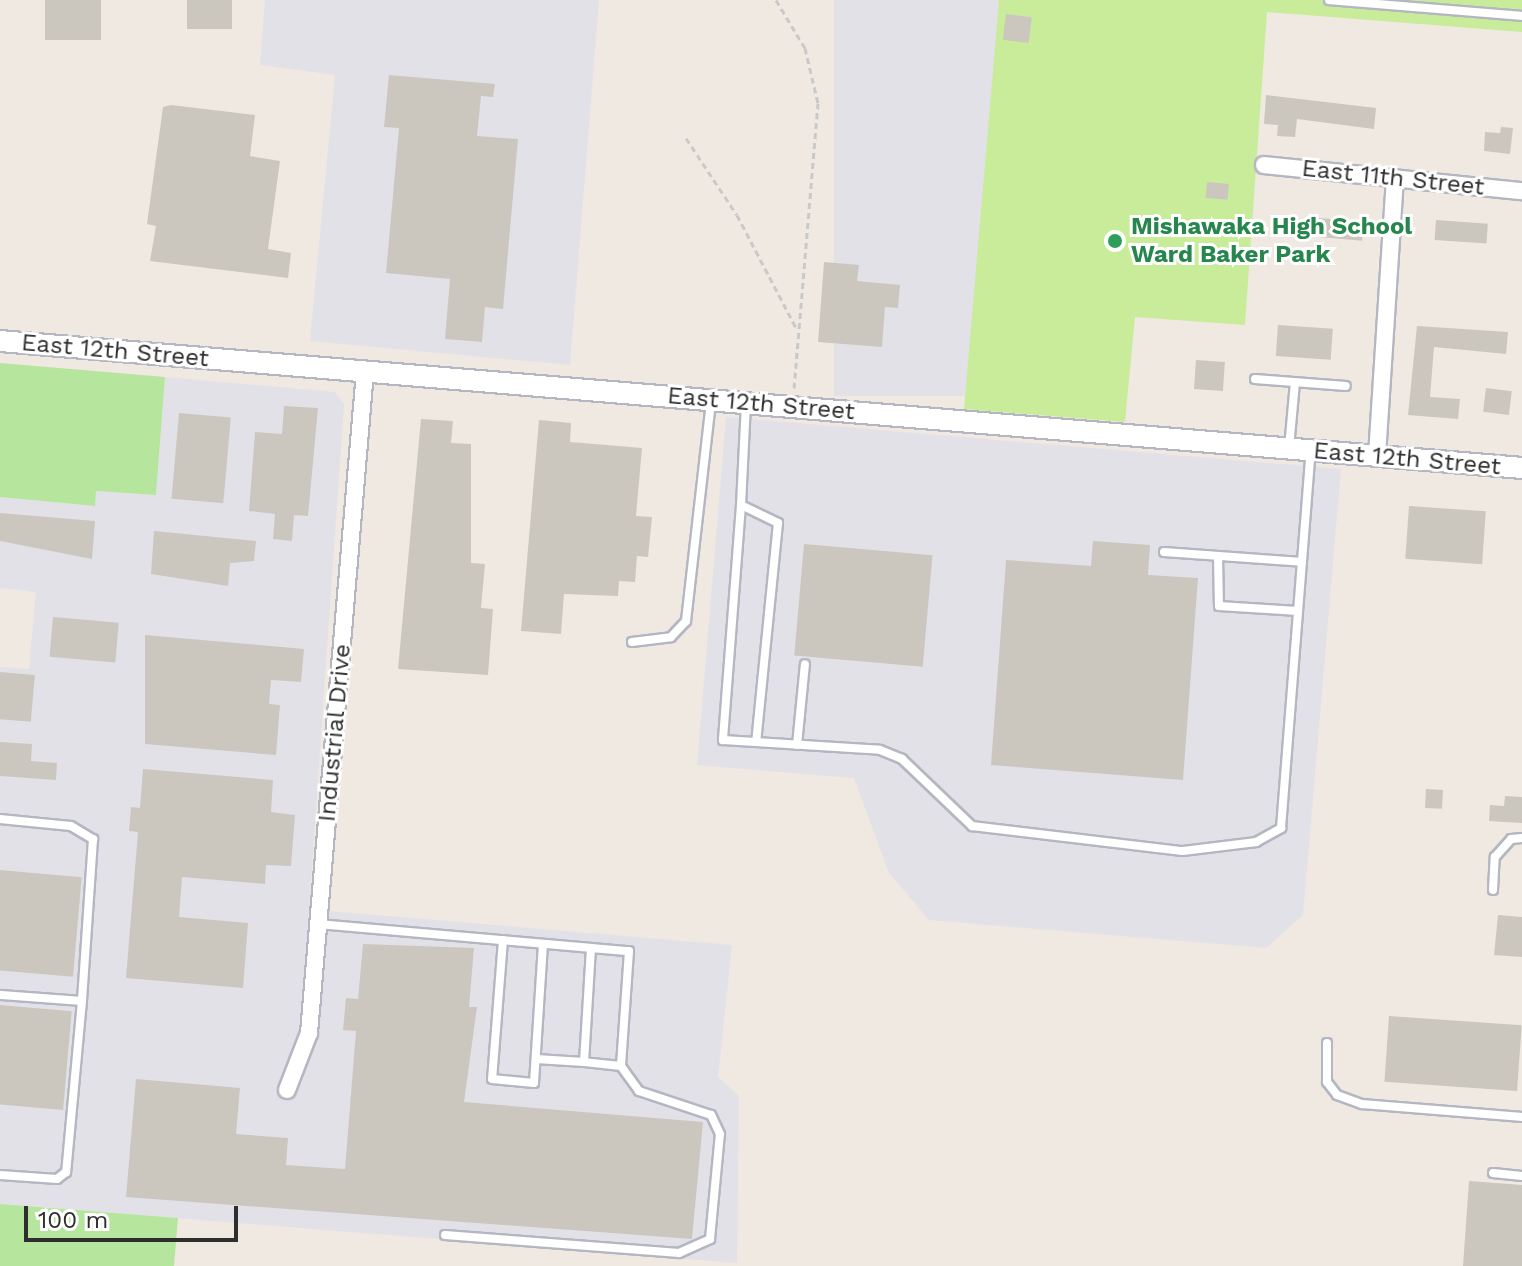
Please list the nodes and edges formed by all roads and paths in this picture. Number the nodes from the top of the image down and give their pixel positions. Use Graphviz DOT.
graph roads {
  1 [pos="776,0"];
  2 [pos="1329,0"];
  3 [pos="1522,16"];
  4 [pos="686,138"];
  5 [pos="1264,165"];
  6 [pos="1395,179"];
  7 [pos="1522,191"];
  8 [pos="796,330"];
  9 [pos="0,341"];
  10 [pos="365,371"];
  11 [pos="1255,379"];
  12 [pos="1295,382"];
  13 [pos="1346,386"];
  14 [pos="711,400"];
  15 [pos="746,402"];
  16 [pos="793,406"];
  17 [pos="1289,449"];
  18 [pos="1311,451"];
  19 [pos="1377,456"];
  20 [pos="1522,468"];
  21 [pos="741,505"];
  22 [pos="1164,552"];
  23 [pos="1218,556"];
  24 [pos="1302,562"];
  25 [pos="1298,611"];
  26 [pos="632,642"];
  27 [pos="805,664"];
  28 [pos="756,742"];
  29 [pos="797,745"];
  30 [pos="0,819"];
  31 [pos="1522,838"];
  32 [pos="1493,890"];
  33 [pos="319,924"];
  34 [pos="503,940"];
  35 [pos="543,944"];
  36 [pos="591,948"];
  37 [pos="0,995"];
  38 [pos="82,1001"];
  39 [pos="1327,1043"];
  40 [pos="536,1059"];
  41 [pos="584,1062"];
  42 [pos="621,1066"];
  43 [pos="287,1090"];
  44 [pos="1522,1117"];
  45 [pos="1493,1173"];
  46 [pos="0,1175"];
  47 [pos="1522,1176"];
  48 [pos="445,1235"];
  1 -- 8 [label="path"];
  2 -- 3 [label="lane"];
  4 -- 8 [label="path"];
  5 -- 6 [label="street, East 11th Street"];
  6 -- 7 [label="street, East 11th Street"];
  6 -- 19 [label="street"];
  8 -- 16 [label="path"];
  9 -- 10 [label="street, East 12th Street"];
  10 -- 14 [label="street, East 12th Street"];
  10 -- 33 [label="street, Industrial Drive"];
  11 -- 12 [label="lane"];
  12 -- 13 [label="lane"];
  12 -- 17 [label="lane"];
  14 -- 15 [label="street, East 12th Street"];
  14 -- 26 [label="lane"];
  15 -- 16 [label="street, East 12th Street"];
  15 -- 21 [label="lane"];
  16 -- 17 [label="street, East 12th Street"];
  17 -- 18 [label="street, East 12th Street"];
  18 -- 19 [label="street, East 12th Street"];
  18 -- 24 [label="lane"];
  19 -- 20 [label="street, East 12th Street"];
  21 -- 28 [label="lane"];
  21 -- 28 [label="lane"];
  22 -- 23 [label="lane"];
  23 -- 24 [label="lane"];
  23 -- 25 [label="lane"];
  24 -- 25 [label="lane"];
  25 -- 29 [label="lane"];
  27 -- 29 [label="lane"];
  28 -- 29 [label="lane"];
  30 -- 38 [label="lane"];
  31 -- 32 [label="lane"];
  33 -- 34 [label="lane"];
  33 -- 43 [label="street, Industrial Drive"];
  34 -- 35 [label="lane"];
  34 -- 40 [label="lane"];
  35 -- 36 [label="lane"];
  35 -- 40 [label="lane"];
  36 -- 41 [label="lane"];
  36 -- 42 [label="lane"];
  37 -- 38 [label="lane"];
  38 -- 46 [label="lane"];
  39 -- 44 [label="lane"];
  40 -- 41 [label="lane"];
  41 -- 42 [label="lane"];
  42 -- 48 [label="lane"];
  45 -- 47 [label="lane"];
}
